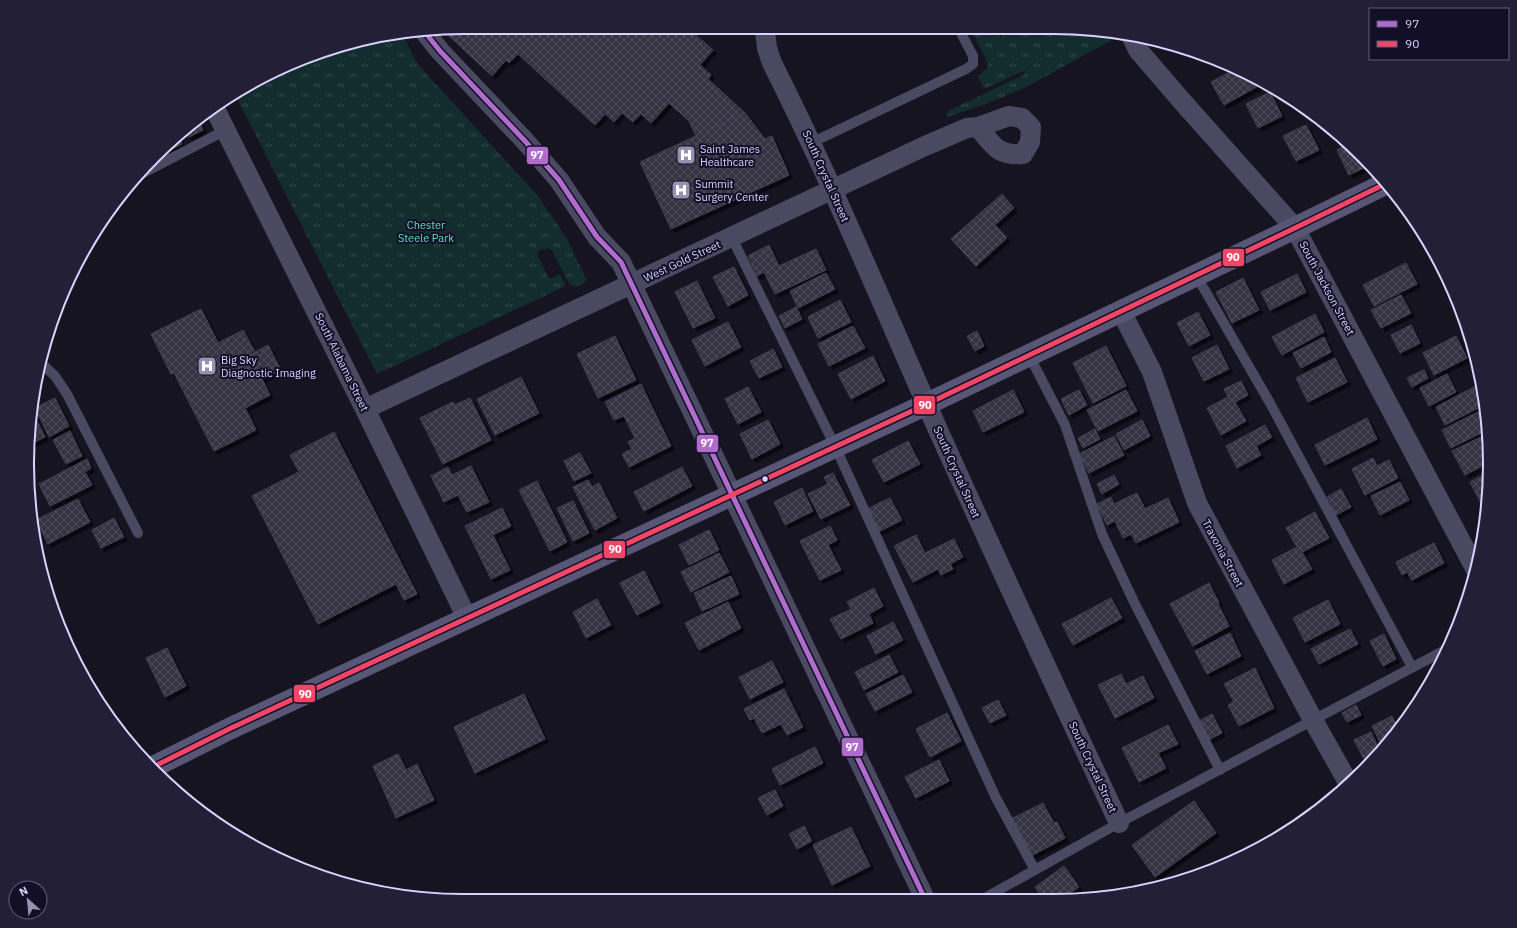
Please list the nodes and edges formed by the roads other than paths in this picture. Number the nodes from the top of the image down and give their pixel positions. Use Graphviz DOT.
graph roads {
  1 [pos="765,34"];
  2 [pos="962,34"];
  3 [pos="428,36"];
  4 [pos="1140,43"];
  5 [pos="217,112"];
  6 [pos="978,127"];
  7 [pos="226,130"];
  8 [pos="811,143"];
  9 [pos="154,167"];
  10 [pos="1381,186"];
  11 [pos="832,189"];
  12 [pos="1295,228"];
  13 [pos="732,238"];
  14 [pos="1196,275"];
  15 [pos="632,284"];
  16 [pos="1121,311"];
  17 [pos="1029,355"];
  18 [pos="45,367"];
  19 [pos="926,404"];
  20 [pos="365,409"];
  21 [pos="835,446"];
  22 [pos="732,494"];
  23 [pos="138,533"];
  24 [pos="1472,561"];
  25 [pos="467,618"];
  26 [pos="1439,653"];
  27 [pos="1412,667"];
  28 [pos="1313,720"];
  29 [pos="157,765"];
  30 [pos="1220,770"];
  31 [pos="1346,779"];
  32 [pos="1119,823"];
  33 [pos="1035,870"];
  34 [pos="923,894"];
  35 [pos="992,894"];
  1 -- 8 [label="street, South Crystal Street"];
  2 -- 8 [label="lane"];
  3 -- 15 [label="street"];
  4 -- 12 [label="street, South Jackson Street"];
  5 -- 7 [label="street, South Alabama Street"];
  6 -- 11 [label="street, West Gold Street"];
  7 -- 9 [label="lane"];
  7 -- 20 [label="street, South Alabama Street"];
  8 -- 11 [label="street, South Crystal Street"];
  10 -- 12 [label="street"];
  11 -- 13 [label="street, West Gold Street"];
  11 -- 19 [label="street, South Crystal Street"];
  12 -- 14 [label="street"];
  12 -- 24 [label="street, South Jackson Street"];
  13 -- 15 [label="street, West Gold Street"];
  13 -- 21 [label="lane"];
  14 -- 16 [label="street"];
  14 -- 27 [label="lane"];
  15 -- 20 [label="street, West Gold Street"];
  15 -- 22 [label="street"];
  16 -- 17 [label="street"];
  16 -- 28 [label="street, Travonia Street"];
  17 -- 19 [label="street"];
  17 -- 30 [label="lane"];
  18 -- 23 [label="lane"];
  19 -- 21 [label="street"];
  19 -- 32 [label="street, South Crystal Street"];
  20 -- 25 [label="street, South Alabama Street"];
  21 -- 22 [label="street"];
  21 -- 33 [label="lane"];
  22 -- 25 [label="street"];
  22 -- 34 [label="street"];
  25 -- 29 [label="street"];
  26 -- 27 [label="lane"];
  27 -- 28 [label="lane"];
  28 -- 30 [label="lane"];
  28 -- 31 [label="street, Travonia Street"];
  30 -- 32 [label="lane"];
  32 -- 33 [label="lane"];
  33 -- 35 [label="lane"];
}
